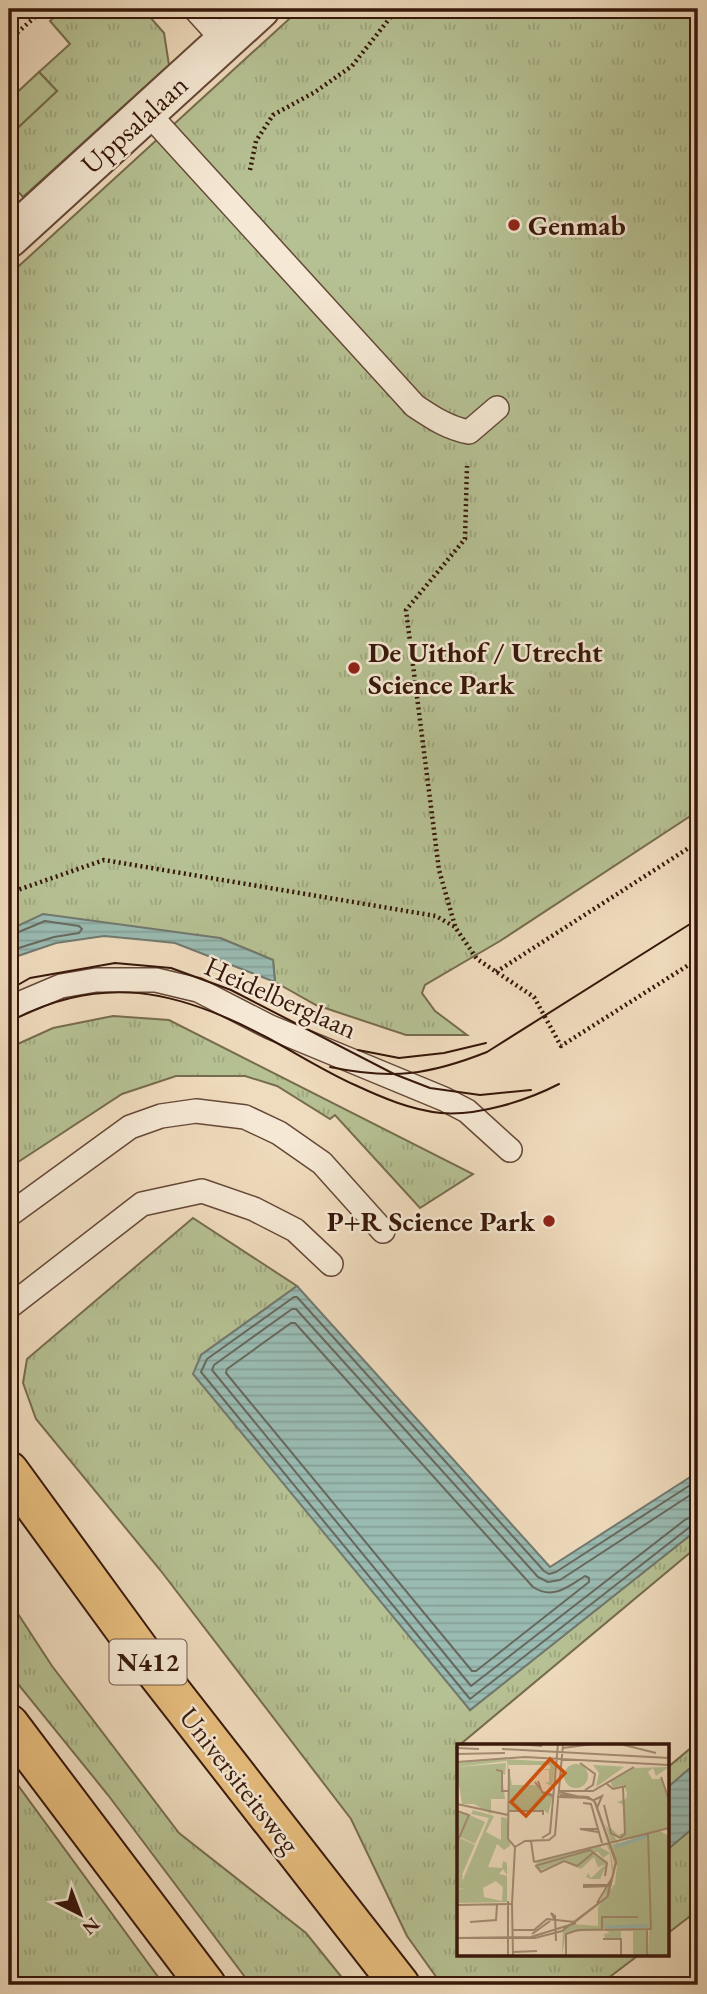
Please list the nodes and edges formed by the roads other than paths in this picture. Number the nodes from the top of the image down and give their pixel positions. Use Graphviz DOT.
graph roads {
  1 [pos="195,9"];
  2 [pos="260,9"];
  3 [pos="224,41"];
  4 [pos="147,112"];
  5 [pos="9,238"];
  6 [pos="497,408"];
  7 [pos="9,1007"];
  8 [pos="510,1150"];
  9 [pos="9,1215"];
  10 [pos="383,1231"];
  11 [pos="331,1264"];
  12 [pos="9,1307"];
  13 [pos="9,1471"];
  14 [pos="9,1724"];
  15 [pos="206,1985"];
  16 [pos="400,1985"];
  1 -- 3 [label="lane"];
  2 -- 3 [label="street, Uppsalalaan"];
  3 -- 4 [label="street, Uppsalalaan"];
  4 -- 5 [label="street, Uppsalalaan"];
  4 -- 6 [label="lane"];
  7 -- 8 [label="lane, Heidelberglaan"];
  9 -- 10 [label="lane"];
  11 -- 12 [label="lane"];
  13 -- 16 [label="main road, Universiteitsweg / N412"];
  14 -- 15 [label="main road"];
}
